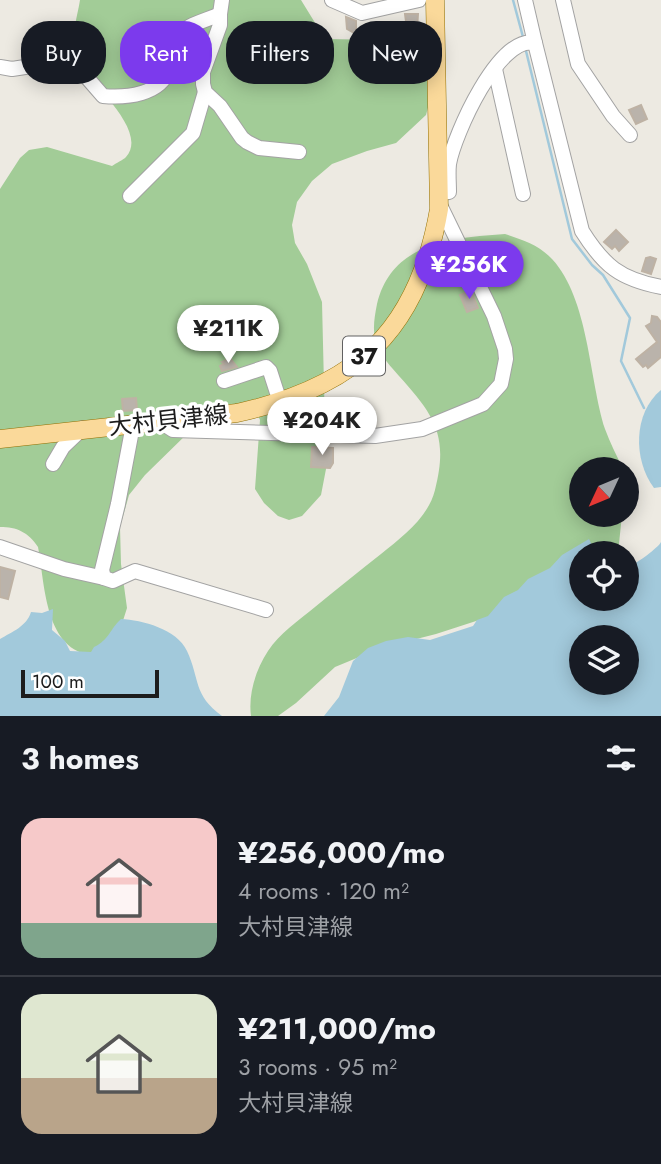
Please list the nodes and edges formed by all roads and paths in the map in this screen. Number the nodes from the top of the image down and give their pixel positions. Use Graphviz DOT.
graph roads {
  1 [pos="332,0"];
  2 [pos="419,0"];
  3 [pos="435,0"];
  4 [pos="525,0"];
  5 [pos="563,0"];
  6 [pos="221,7"];
  7 [pos="535,43"];
  8 [pos="0,67"];
  9 [pos="495,69"];
  10 [pos="205,92"];
  11 [pos="630,135"];
  12 [pos="299,152"];
  13 [pos="523,194"];
  14 [pos="130,196"];
  15 [pos="440,198"];
  16 [pos="661,288"];
  17 [pos="224,381"];
  18 [pos="280,402"];
  19 [pos="159,421"];
  20 [pos="133,425"];
  21 [pos="83,428"];
  22 [pos="0,439"];
  23 [pos="53,464"];
  24 [pos="0,547"];
  25 [pos="104,578"];
  26 [pos="266,610"];
  1 -- 2 [label="street"];
  3 -- 15 [label="main road, 大村貝津線 / 37"];
  4 -- 7 [label="street"];
  5 -- 11 [label="street"];
  6 -- 8 [label="street"];
  6 -- 10 [label="street"];
  7 -- 9 [label="street"];
  7 -- 16 [label="street"];
  9 -- 13 [label="street"];
  9 -- 15 [label="street"];
  10 -- 12 [label="street"];
  10 -- 14 [label="street"];
  15 -- 18 [label="main road, 大村貝津線 / 37"];
  15 -- 19 [label="street"];
  17 -- 18 [label="street"];
  18 -- 19 [label="main road, 大村貝津線 / 37"];
  19 -- 20 [label="main road, 大村貝津線 / 37"];
  20 -- 21 [label="main road, 大村貝津線 / 37"];
  20 -- 25 [label="street"];
  21 -- 22 [label="main road, 大村貝津線 / 37"];
  21 -- 23 [label="street"];
  24 -- 25 [label="street"];
  25 -- 26 [label="street"];
}
